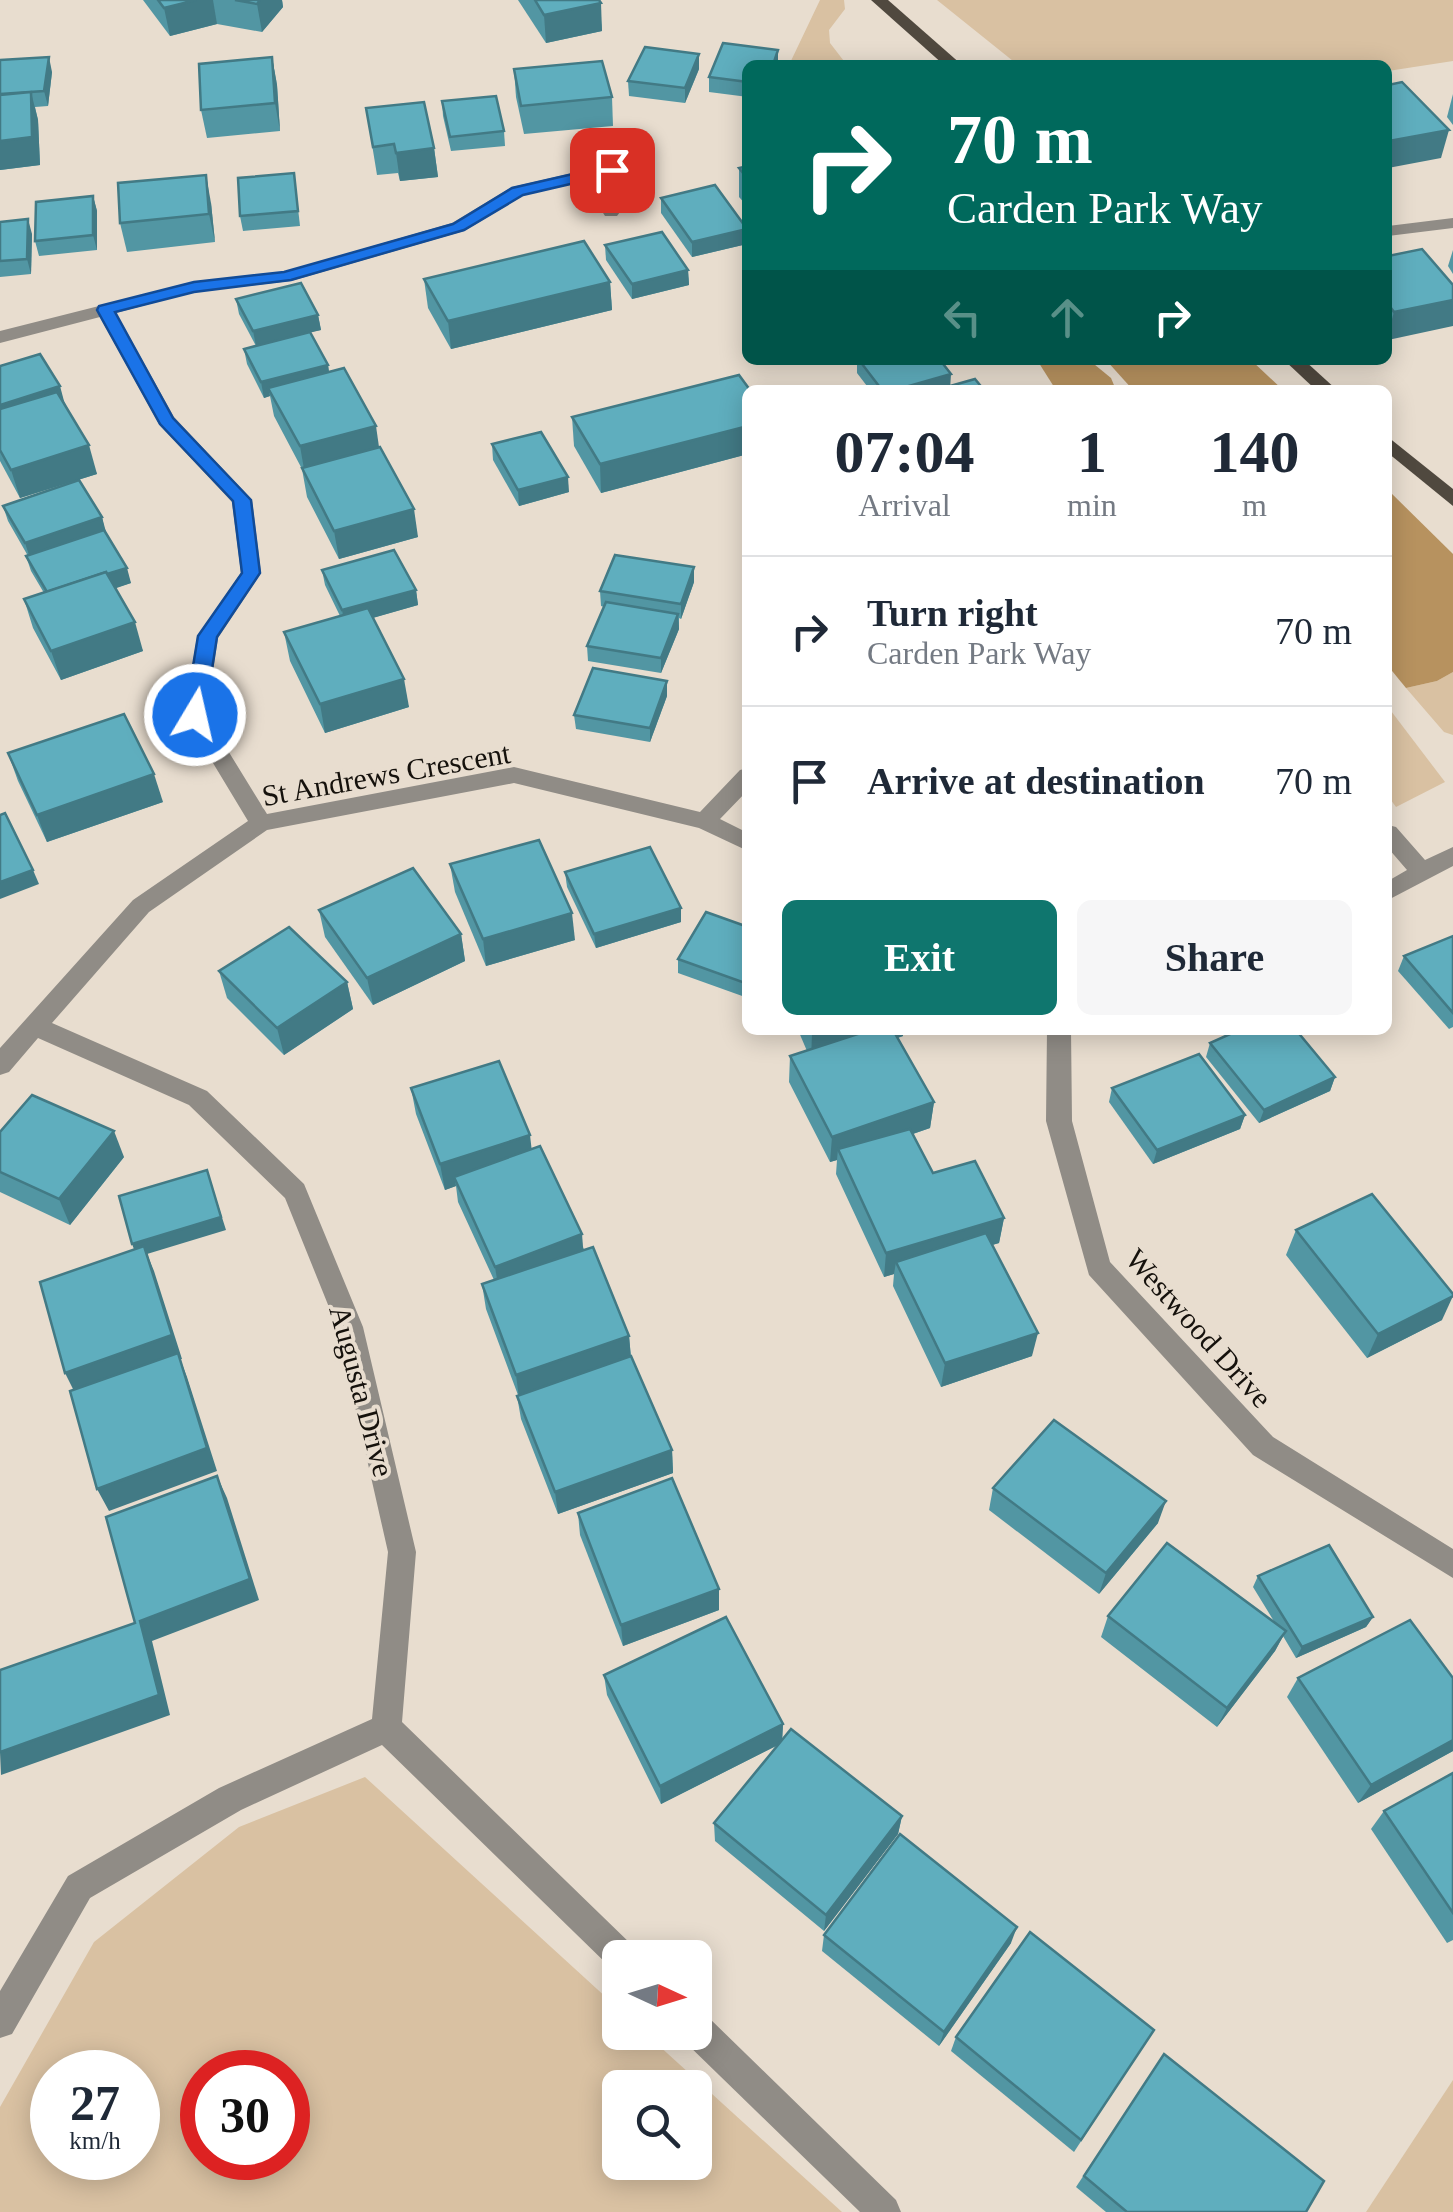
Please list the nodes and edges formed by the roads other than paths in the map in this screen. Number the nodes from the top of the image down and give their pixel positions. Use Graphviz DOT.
graph roads {
  1 [pos="880,0"];
  2 [pos="948,60"];
  3 [pos="637,163"];
  4 [pos="588,176"];
  5 [pos="611,212"];
  6 [pos="1453,223"];
  7 [pos="1392,231"];
  8 [pos="105,310"];
  9 [pos="0,337"];
  10 [pos="1299,365"];
  11 [pos="1321,385"];
  12 [pos="1392,446"];
  13 [pos="1453,500"];
  14 [pos="742,782"];
  15 [pos="705,821"];
  16 [pos="262,823"];
  17 [pos="1392,838"];
  18 [pos="742,840"];
  19 [pos="1453,856"];
  20 [pos="1422,872"];
  21 [pos="1392,889"];
  22 [pos="37,1027"];
  23 [pos="1059,1035"];
  24 [pos="0,1065"];
  25 [pos="1453,1565"];
  26 [pos="386,1728"];
  27 [pos="604,1940"];
  28 [pos="0,2022"];
  29 [pos="712,2045"];
  30 [pos="884,2212"];
  1 -- 2 [label="main road"];
  3 -- 4 [label="street"];
  4 -- 5 [label="street"];
  4 -- 8 [label="street"];
  6 -- 7 [label="street"];
  8 -- 9 [label="street"];
  8 -- 16 [label="street"];
  10 -- 11 [label="main road"];
  12 -- 13 [label="main road"];
  14 -- 15 [label="street"];
  15 -- 16 [label="street, St Andrews Crescent"];
  15 -- 18 [label="street, St Andrews Crescent"];
  16 -- 22 [label="street, St Andrews Crescent"];
  17 -- 20 [label="street"];
  19 -- 20 [label="street"];
  20 -- 21 [label="street"];
  22 -- 24 [label="street, St Andrews Crescent"];
  22 -- 26 [label="street, Augusta Drive"];
  23 -- 25 [label="street, Westwood Drive"];
  26 -- 27 [label="street"];
  26 -- 28 [label="street"];
  29 -- 30 [label="street"];
}
